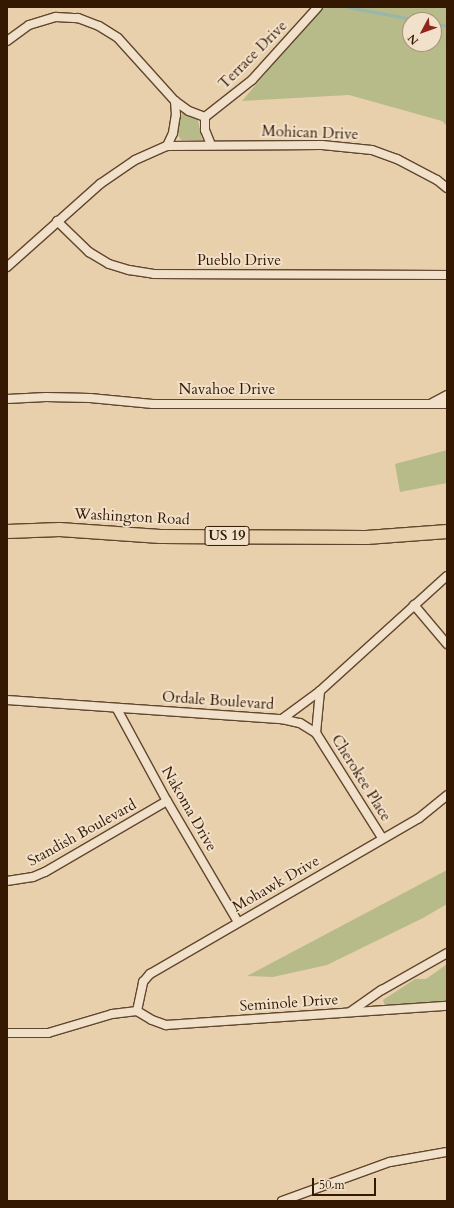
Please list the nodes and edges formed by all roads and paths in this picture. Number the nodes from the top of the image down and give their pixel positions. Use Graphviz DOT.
graph roads {
  1 [pos="318,7"];
  2 [pos="7,41"];
  3 [pos="176,101"];
  4 [pos="205,117"];
  5 [pos="167,146"];
  6 [pos="211,146"];
  7 [pos="447,188"];
  8 [pos="57,221"];
  9 [pos="7,267"];
  10 [pos="438,275"];
  11 [pos="447,275"];
  12 [pos="447,280"];
  13 [pos="447,395"];
  14 [pos="7,399"];
  15 [pos="430,404"];
  16 [pos="447,404"];
  17 [pos="7,531"];
  18 [pos="447,532"];
  19 [pos="447,576"];
  20 [pos="414,605"];
  21 [pos="447,644"];
  22 [pos="320,691"];
  23 [pos="7,700"];
  24 [pos="117,708"];
  25 [pos="282,719"];
  26 [pos="316,733"];
  27 [pos="447,795"];
  28 [pos="167,802"];
  29 [pos="382,838"];
  30 [pos="7,881"];
  31 [pos="238,922"];
  32 [pos="447,953"];
  33 [pos="447,1006"];
  34 [pos="137,1011"];
  35 [pos="350,1012"];
  36 [pos="7,1033"];
  37 [pos="447,1152"];
  38 [pos="282,1201"];
  1 -- 4 [label="street, Terrace Drive"];
  2 -- 3 [label="street"];
  3 -- 4 [label="street"];
  3 -- 5 [label="street"];
  4 -- 6 [label="street"];
  5 -- 6 [label="street"];
  5 -- 8 [label="street"];
  6 -- 7 [label="street, Mohican Drive"];
  8 -- 9 [label="street"];
  8 -- 10 [label="street, Pueblo Drive"];
  10 -- 11 [label="street, Pueblo Drive"];
  10 -- 12 [label="street, Pueblo Drive"];
  13 -- 15 [label="street"];
  14 -- 15 [label="street, Navahoe Drive"];
  15 -- 16 [label="street, Navahoe Drive"];
  17 -- 18 [label="main road, Washington Road / US 19"];
  19 -- 20 [label="street, Ordale Boulevard"];
  20 -- 21 [label="street"];
  20 -- 22 [label="street, Ordale Boulevard"];
  22 -- 25 [label="street, Ordale Boulevard"];
  22 -- 26 [label="street, Cherokee Place"];
  23 -- 24 [label="street, Ordale Boulevard"];
  24 -- 25 [label="street, Ordale Boulevard"];
  24 -- 28 [label="street, Nakoma Drive"];
  25 -- 26 [label="street, Cherokee Place"];
  26 -- 29 [label="street, Cherokee Place"];
  27 -- 29 [label="street, Mohawk Drive"];
  28 -- 30 [label="street, Standish Boulevard"];
  28 -- 31 [label="street, Nakoma Drive"];
  29 -- 31 [label="street, Mohawk Drive"];
  31 -- 34 [label="street, Mohawk Drive"];
  32 -- 35 [label="street"];
  33 -- 35 [label="street, Seminole Drive"];
  34 -- 35 [label="street, Seminole Drive"];
  34 -- 36 [label="street"];
  37 -- 38 [label="street"];
}
